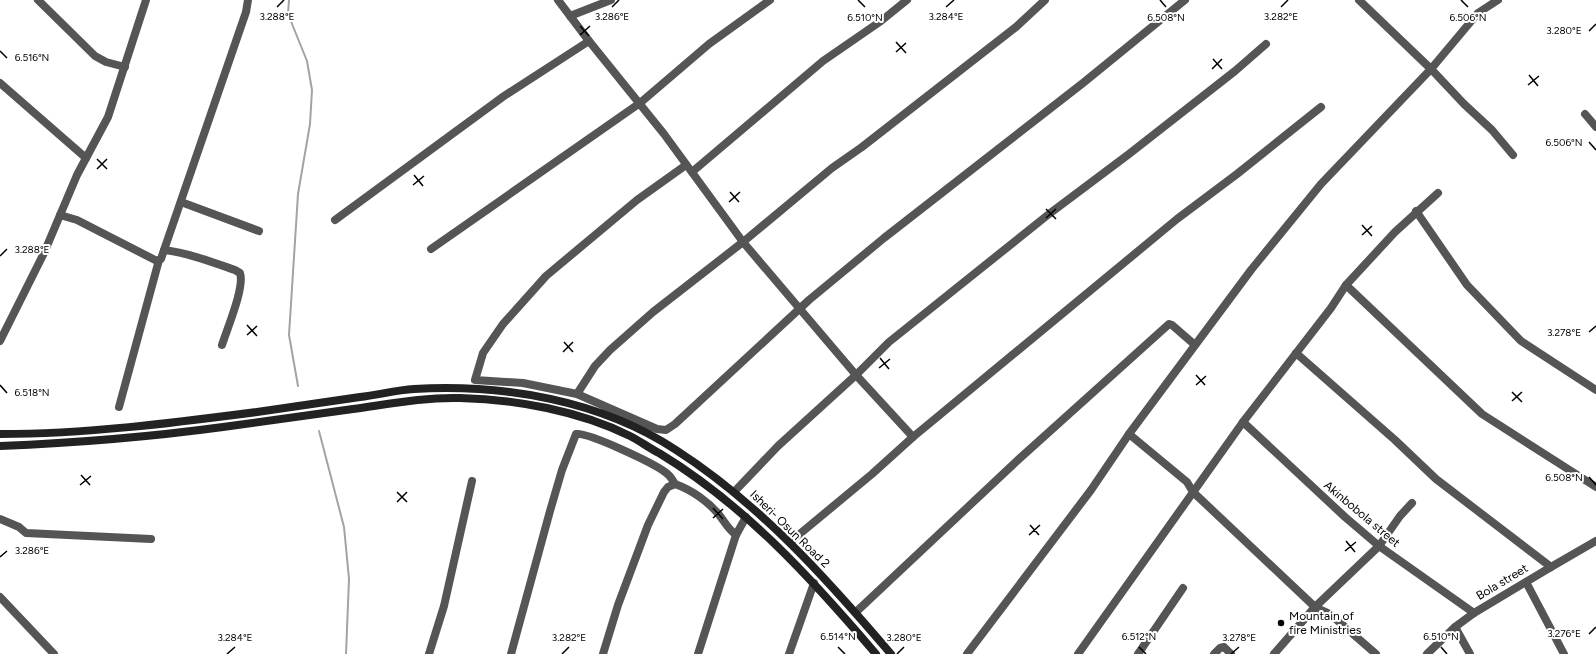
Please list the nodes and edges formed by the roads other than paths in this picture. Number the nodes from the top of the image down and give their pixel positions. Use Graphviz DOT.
graph roads {
  1 [pos="38,0"];
  2 [pos="146,0"];
  3 [pos="248,0"];
  4 [pos="558,0"];
  5 [pos="611,0"];
  6 [pos="770,0"];
  7 [pos="907,0"];
  8 [pos="1045,0"];
  9 [pos="1185,0"];
  10 [pos="1359,0"];
  11 [pos="1498,0"];
  12 [pos="570,16"];
  13 [pos="589,40"];
  14 [pos="1266,44"];
  15 [pos="125,67"];
  16 [pos="1431,69"];
  17 [pos="0,83"];
  18 [pos="640,103"];
  19 [pos="1321,107"];
  20 [pos="1585,114"];
  21 [pos="1596,127"];
  22 [pos="1514,155"];
  23 [pos="86,158"];
  24 [pos="686,165"];
  25 [pos="692,172"];
  26 [pos="1438,193"];
  27 [pos="181,202"];
  28 [pos="1416,212"];
  29 [pos="60,215"];
  30 [pos="336,220"];
  31 [pos="259,231"];
  32 [pos="743,242"];
  33 [pos="431,249"];
  34 [pos="164,250"];
  35 [pos="159,260"];
  36 [pos="1346,285"];
  37 [pos="800,309"];
  38 [pos="0,341"];
  39 [pos="222,345"];
  40 [pos="1195,345"];
  41 [pos="1296,353"];
  42 [pos="856,376"];
  43 [pos="1596,390"];
  44 [pos="577,394"];
  45 [pos="119,407"];
  46 [pos="1243,422"];
  47 [pos="0,434"];
  48 [pos="1129,434"];
  49 [pos="913,437"];
  50 [pos="0,446"];
  51 [pos="472,481"];
  52 [pos="675,484"];
  53 [pos="1596,487"];
  54 [pos="734,492"];
  55 [pos="1194,492"];
  56 [pos="1412,503"];
  57 [pos="746,517"];
  58 [pos="0,519"];
  59 [pos="736,536"];
  60 [pos="151,539"];
  61 [pos="1596,541"];
  62 [pos="790,542"];
  63 [pos="1378,546"];
  64 [pos="1550,567"];
  65 [pos="1526,582"];
  66 [pos="814,583"];
  67 [pos="1184,588"];
  68 [pos="0,597"];
  69 [pos="1315,607"];
  70 [pos="856,612"];
  71 [pos="1474,613"];
  72 [pos="1456,627"];
  73 [pos="54,654"];
  74 [pos="429,654"];
  75 [pos="511,654"];
  76 [pos="603,654"];
  77 [pos="698,654"];
  78 [pos="789,654"];
  79 [pos="876,654"];
  80 [pos="892,654"];
  81 [pos="967,654"];
  82 [pos="1078,654"];
  83 [pos="1138,654"];
  84 [pos="1214,654"];
  85 [pos="1231,654"];
  86 [pos="1275,654"];
  87 [pos="1376,654"];
  88 [pos="1427,654"];
  89 [pos="1470,654"];
  90 [pos="1564,654"];
  1 -- 15 [label="street"];
  2 -- 15 [label="street"];
  3 -- 27 [label="street"];
  4 -- 12 [label="street"];
  5 -- 12 [label="street"];
  6 -- 18 [label="street"];
  7 -- 25 [label="street"];
  8 -- 32 [label="street"];
  9 -- 37 [label="street"];
  10 -- 16 [label="street"];
  11 -- 16 [label="street"];
  12 -- 13 [label="street"];
  13 -- 18 [label="street"];
  13 -- 30 [label="street"];
  14 -- 42 [label="street"];
  15 -- 23 [label="street"];
  16 -- 22 [label="street"];
  16 -- 40 [label="street"];
  17 -- 23 [label="street"];
  18 -- 24 [label="street"];
  18 -- 33 [label="street"];
  19 -- 49 [label="street"];
  20 -- 21 [label="street"];
  23 -- 29 [label="street"];
  24 -- 25 [label="street"];
  24 -- 44 [label="street"];
  25 -- 32 [label="street"];
  26 -- 28 [label="street"];
  27 -- 31 [label="street"];
  27 -- 34 [label="street"];
  28 -- 36 [label="street"];
  28 -- 43 [label="street"];
  29 -- 35 [label="street"];
  29 -- 38 [label="street"];
  32 -- 37 [label="street"];
  32 -- 44 [label="street"];
  34 -- 35 [label="street"];
  34 -- 39 [label="street"];
  35 -- 45 [label="street"];
  36 -- 41 [label="street"];
  36 -- 53 [label="street"];
  37 -- 42 [label="street"];
  37 -- 44 [label="street"];
  40 -- 48 [label="street"];
  40 -- 70 [label="street"];
  41 -- 46 [label="street"];
  41 -- 64 [label="street"];
  42 -- 49 [label="street"];
  42 -- 54 [label="street"];
  46 -- 55 [label="street"];
  46 -- 63 [label="street, Akinbobola street"];
  47 -- 54 [label="main road, Isheri- Osun Road 2"];
  48 -- 55 [label="street"];
  48 -- 81 [label="street"];
  49 -- 62 [label="street"];
  50 -- 57 [label="main road"];
  51 -- 74 [label="street"];
  52 -- 59 [label="street"];
  52 -- 75 [label="street"];
  52 -- 76 [label="street"];
  54 -- 62 [label="main road, Isheri- Osun Road 2"];
  55 -- 69 [label="street"];
  55 -- 82 [label="street"];
  56 -- 63 [label="street"];
  57 -- 59 [label="street"];
  57 -- 66 [label="main road"];
  58 -- 60 [label="street"];
  59 -- 77 [label="street"];
  61 -- 64 [label="street, Bola street"];
  62 -- 70 [label="main road, Isheri- Osun Road 2"];
  63 -- 69 [label="street"];
  63 -- 71 [label="street, Akinbobola street"];
  64 -- 65 [label="street, Bola street"];
  65 -- 71 [label="street, Bola street"];
  65 -- 90 [label="street"];
  66 -- 78 [label="street"];
  66 -- 79 [label="main road"];
  67 -- 83 [label="street"];
  68 -- 73 [label="street"];
  69 -- 86 [label="street"];
  69 -- 87 [label="street"];
  70 -- 80 [label="main road, Isheri- Osun Road 2"];
  71 -- 72 [label="street, Bola street"];
  72 -- 88 [label="street, Bola street"];
  72 -- 89 [label="street"];
  84 -- 85 [label="street"];
}
